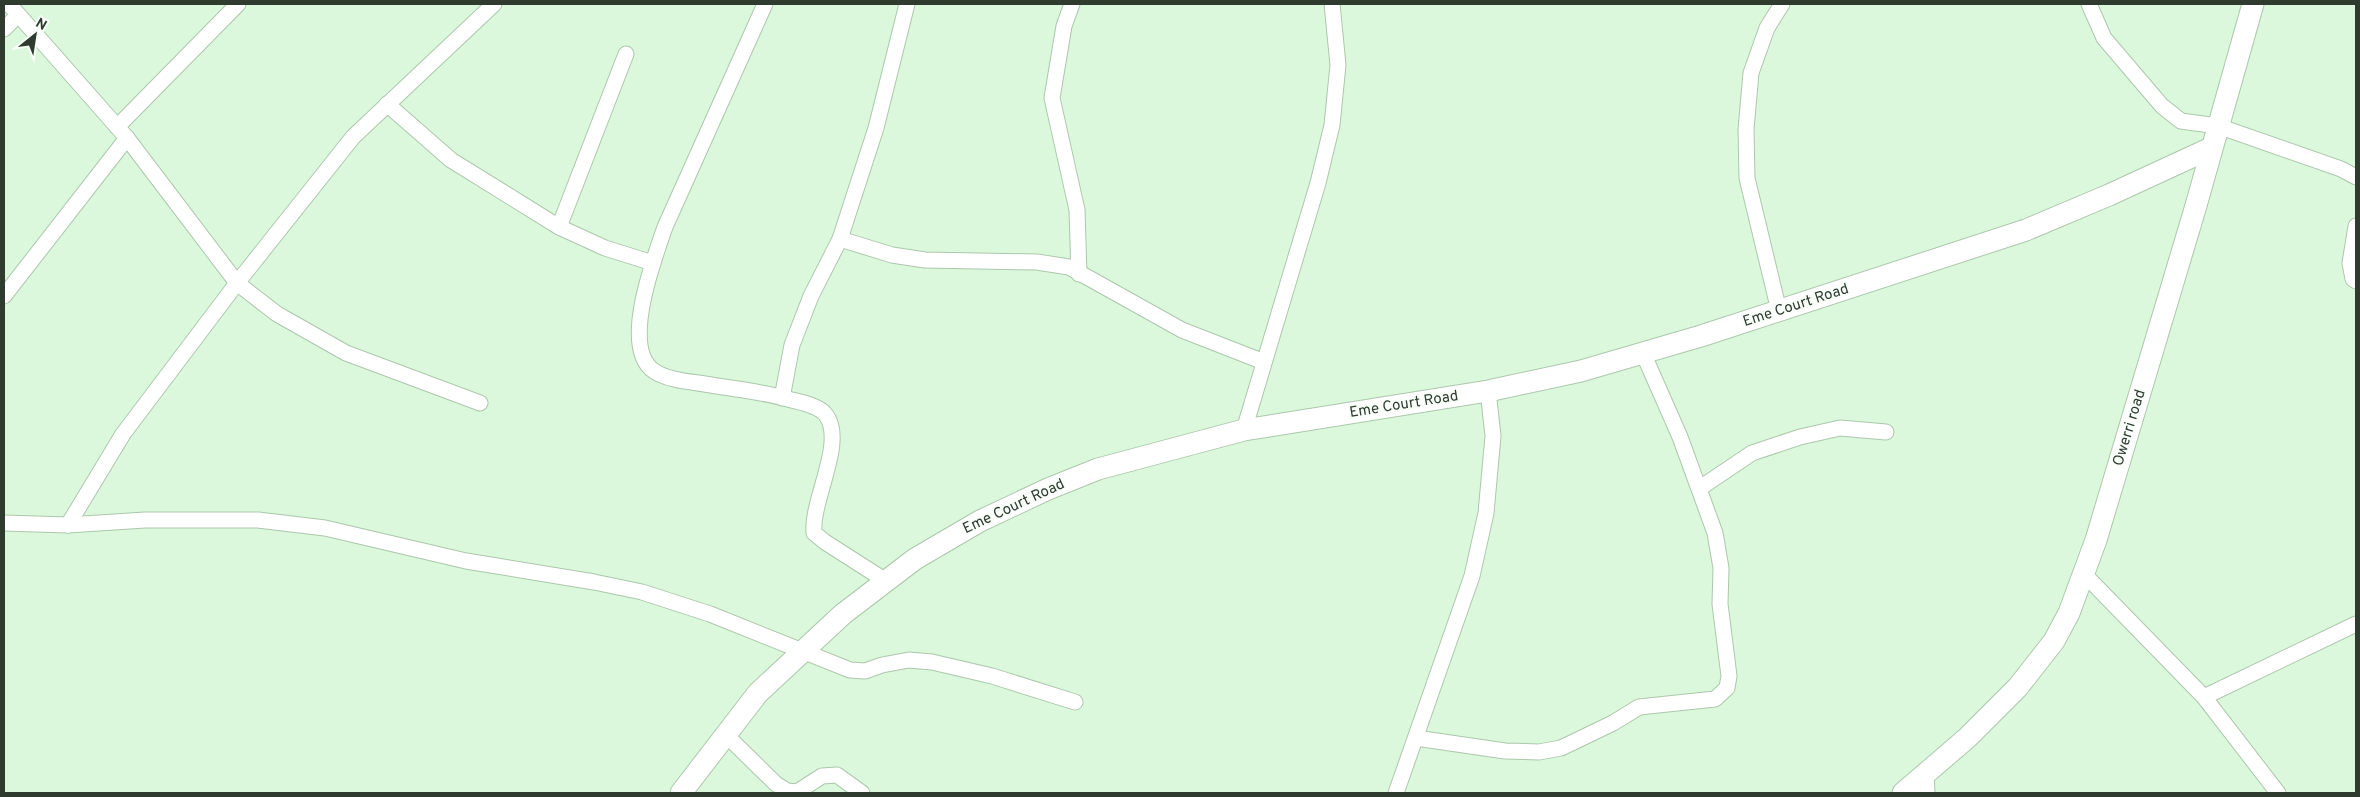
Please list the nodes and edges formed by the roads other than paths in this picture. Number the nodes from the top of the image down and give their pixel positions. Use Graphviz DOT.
graph roads {
  1 [pos="238,4"];
  2 [pos="494,4"];
  3 [pos="765,4"];
  4 [pos="907,4"];
  5 [pos="1072,4"];
  6 [pos="1332,4"];
  7 [pos="1782,4"];
  8 [pos="2089,4"];
  9 [pos="2253,4"];
  10 [pos="13,10"];
  11 [pos="4,30"];
  12 [pos="626,54"];
  13 [pos="387,104"];
  14 [pos="2218,126"];
  15 [pos="117,127"];
  16 [pos="127,138"];
  17 [pos="2212,148"];
  18 [pos="2356,177"];
  19 [pos="2356,226"];
  20 [pos="559,227"];
  21 [pos="840,239"];
  22 [pos="652,263"];
  23 [pos="1079,274"];
  24 [pos="2356,281"];
  25 [pos="237,283"];
  26 [pos="4,296"];
  27 [pos="1778,311"];
  28 [pos="1643,353"];
  29 [pos="1264,362"];
  30 [pos="1488,391"];
  31 [pos="782,398"];
  32 [pos="480,403"];
  33 [pos="1244,430"];
  34 [pos="1886,432"];
  35 [pos="1700,488"];
  36 [pos="4,523"];
  37 [pos="68,525"];
  38 [pos="2083,573"];
  39 [pos="886,581"];
  40 [pos="2356,624"];
  41 [pos="802,651"];
  42 [pos="2204,697"];
  43 [pos="1076,702"];
  44 [pos="726,735"];
  45 [pos="1416,738"];
  46 [pos="1927,783"];
  47 [pos="681,793"];
  48 [pos="862,793"];
  49 [pos="1396,793"];
  50 [pos="1903,793"];
  51 [pos="2278,793"];
  1 -- 15 [label="street"];
  2 -- 13 [label="street"];
  3 -- 22 [label="street"];
  4 -- 21 [label="street"];
  5 -- 23 [label="street"];
  6 -- 29 [label="street"];
  7 -- 27 [label="street"];
  8 -- 14 [label="street"];
  9 -- 14 [label="street, Owerri road"];
  10 -- 11 [label="street"];
  10 -- 15 [label="street"];
  12 -- 20 [label="street"];
  13 -- 20 [label="street"];
  13 -- 25 [label="street"];
  14 -- 17 [label="street, Owerri road"];
  14 -- 18 [label="street"];
  15 -- 16 [label="street"];
  16 -- 25 [label="street"];
  16 -- 26 [label="street"];
  17 -- 27 [label="street, Eme Court Road"];
  17 -- 38 [label="street, Owerri road"];
  19 -- 24 [label="street"];
  20 -- 22 [label="street"];
  21 -- 23 [label="street"];
  21 -- 31 [label="street"];
  22 -- 31 [label="street"];
  23 -- 29 [label="street"];
  25 -- 32 [label="street"];
  25 -- 37 [label="street"];
  27 -- 28 [label="street, Eme Court Road"];
  28 -- 30 [label="street, Eme Court Road"];
  28 -- 35 [label="street"];
  29 -- 33 [label="street"];
  30 -- 33 [label="street, Eme Court Road"];
  30 -- 45 [label="street"];
  31 -- 39 [label="street"];
  33 -- 39 [label="street, Eme Court Road"];
  34 -- 35 [label="street"];
  35 -- 45 [label="street"];
  36 -- 37 [label="street"];
  37 -- 41 [label="street"];
  38 -- 42 [label="street"];
  38 -- 46 [label="street, Owerri road"];
  39 -- 41 [label="street, Eme Court Road"];
  40 -- 42 [label="street"];
  41 -- 43 [label="street"];
  41 -- 44 [label="street, Eme Court Road"];
  42 -- 51 [label="street"];
  44 -- 47 [label="street, Eme Court Road"];
  44 -- 48 [label="street"];
  45 -- 49 [label="street"];
  46 -- 50 [label="street, Owerri road"];
}
